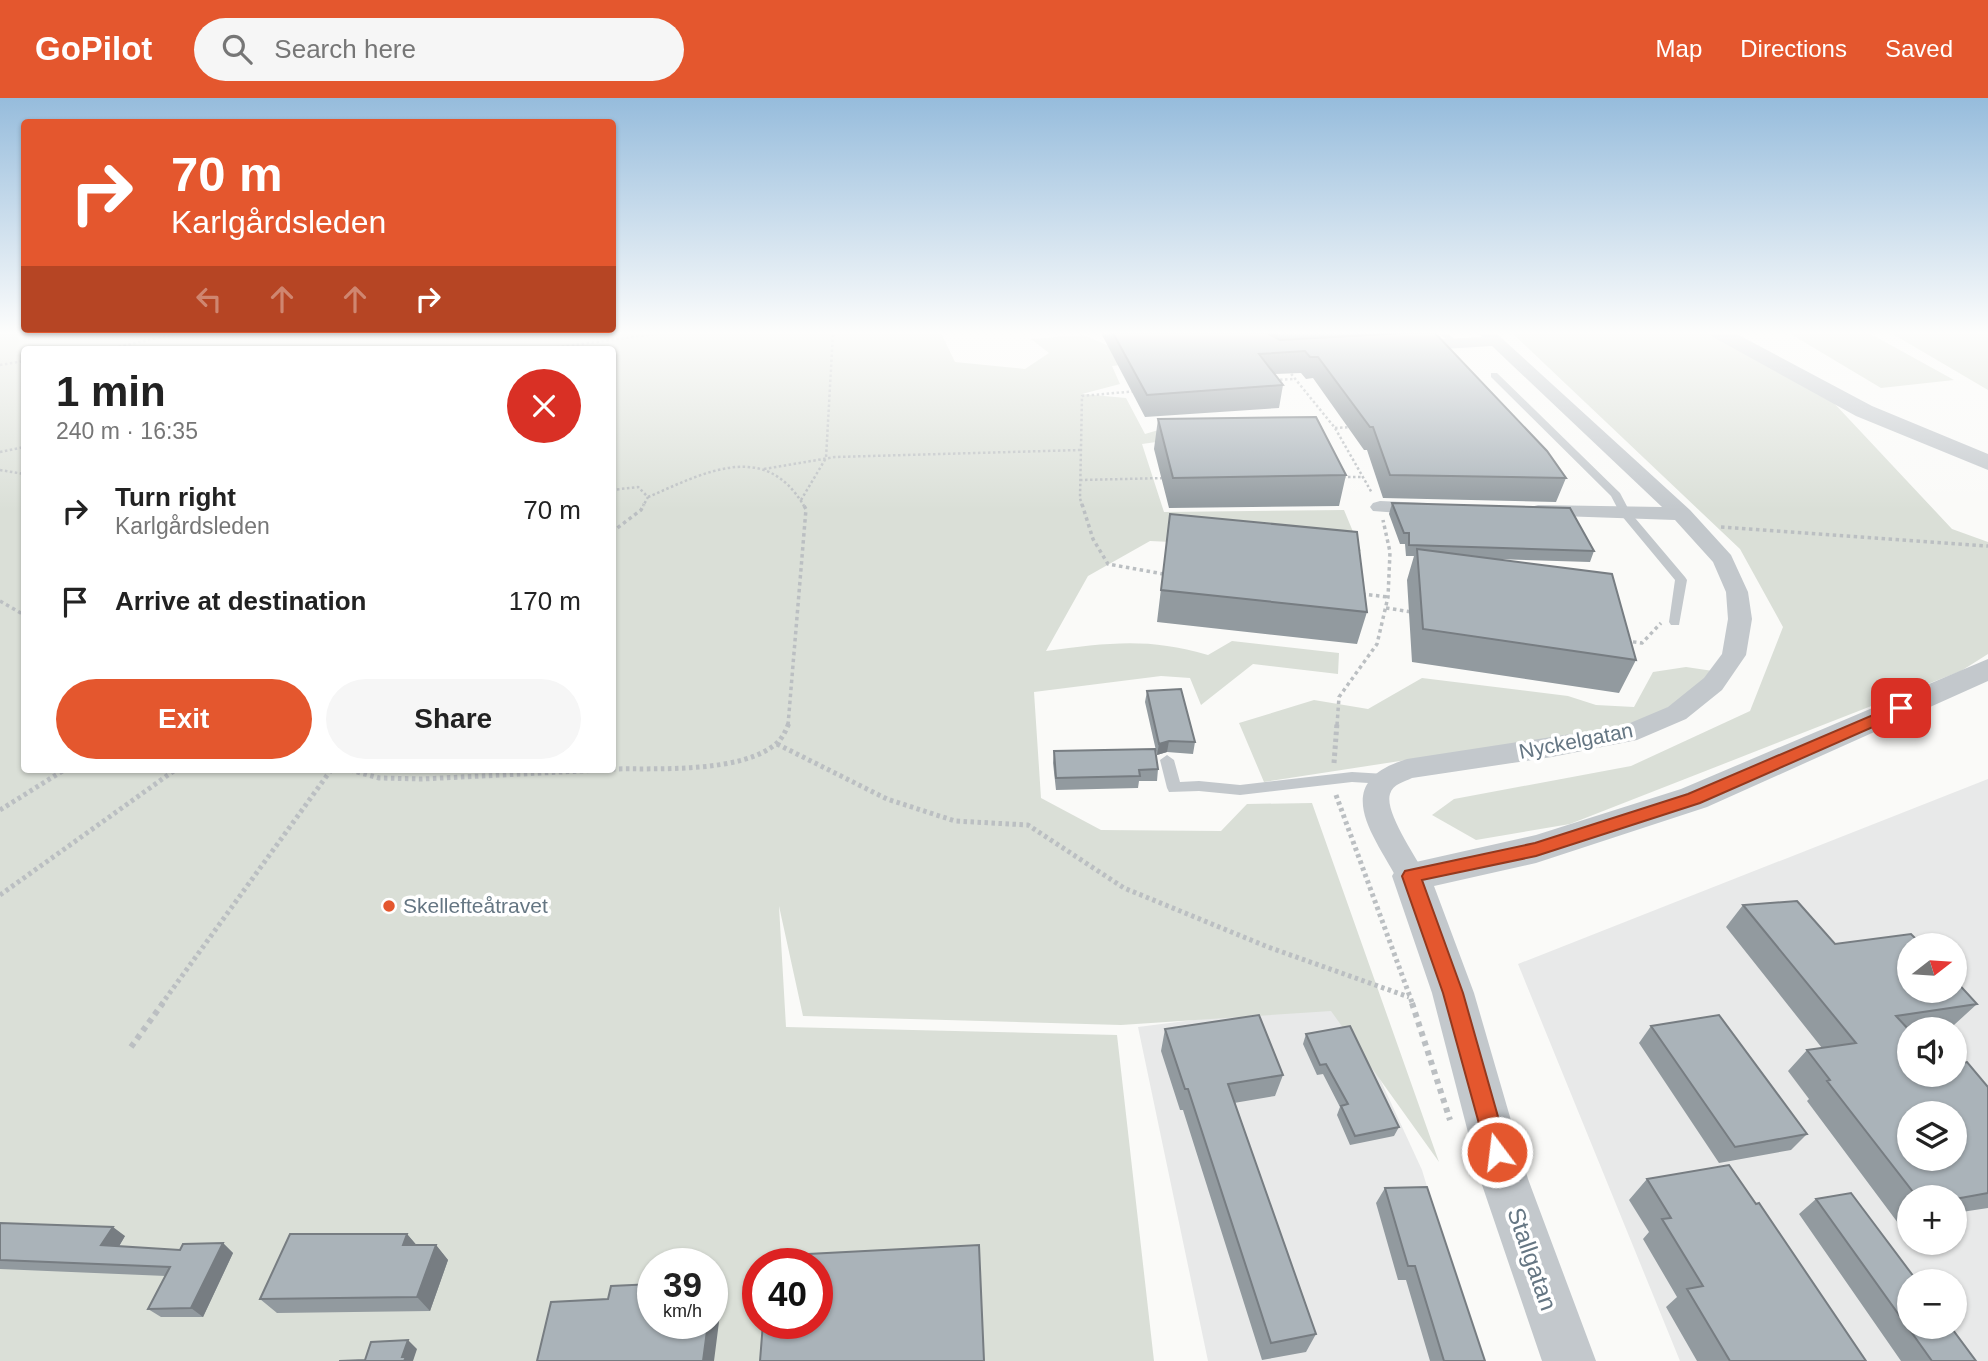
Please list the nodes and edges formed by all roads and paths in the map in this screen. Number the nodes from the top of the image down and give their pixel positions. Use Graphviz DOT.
graph roads {
  1 [pos="830,392"];
  2 [pos="1128,392"];
  3 [pos="1511,392"];
  4 [pos="1550,392"];
  5 [pos="1829,392"];
  6 [pos="1363,427"];
  7 [pos="1335,428"];
  8 [pos="21,448"];
  9 [pos="1081,450"];
  10 [pos="0,452"];
  11 [pos="826,458"];
  12 [pos="1988,463"];
  13 [pos="762,469"];
  14 [pos="0,470"];
  15 [pos="21,474"];
  16 [pos="1336,477"];
  17 [pos="1363,477"];
  18 [pos="1174,478"];
  19 [pos="1080,480"];
  20 [pos="616,490"];
  21 [pos="648,497"];
  22 [pos="801,501"];
  23 [pos="1380,508"];
  24 [pos="1448,509"];
  25 [pos="1516,510"];
  26 [pos="1625,513"];
  27 [pos="1689,521"];
  28 [pos="616,529"];
  29 [pos="1988,547"];
  30 [pos="1173,576"];
  31 [pos="1361,594"];
  32 [pos="1388,597"];
  33 [pos="0,601"];
  34 [pos="1385,608"];
  35 [pos="1412,612"];
  36 [pos="21,613"];
  37 [pos="1675,622"];
  38 [pos="1614,640"];
  39 [pos="1988,669"];
  40 [pos="777,744"];
  41 [pos="1167,760"];
  42 [pos="616,769"];
  43 [pos="59,773"];
  44 [pos="171,773"];
  45 [pos="329,773"];
  46 [pos="361,773"];
  47 [pos="541,773"];
  48 [pos="1385,779"];
  49 [pos="0,810"];
  50 [pos="1411,876"];
  51 [pos="0,895"];
  52 [pos="1410,997"];
  53 [pos="131,1047"];
  54 [pos="1569,1361"];
  1 -- 11 [label="path"];
  2 -- 9 [label="path"];
  3 -- 26 [label="lane"];
  4 -- 27 [label="street, Nyckelgatan"];
  5 -- 12 [label="street"];
  6 -- 7 [label="path"];
  8 -- 10 [label="path"];
  9 -- 11 [label="path"];
  9 -- 19 [label="path"];
  11 -- 13 [label="path"];
  11 -- 22 [label="path"];
  13 -- 21 [label="path"];
  13 -- 22 [label="path"];
  14 -- 15 [label="path"];
  16 -- 17 [label="path"];
  18 -- 19 [label="path"];
  19 -- 30 [label="path"];
  20 -- 21 [label="path"];
  21 -- 28 [label="path"];
  22 -- 40 [label="path"];
  23 -- 24 [label="street"];
  25 -- 26 [label="street"];
  26 -- 27 [label="street"];
  26 -- 37 [label="lane"];
  27 -- 29 [label="path"];
  27 -- 48 [label="street, Nyckelgatan"];
  31 -- 32 [label="path"];
  33 -- 36 [label="path"];
  34 -- 35 [label="path"];
  37 -- 38 [label="path"];
  39 -- 50 [label="street"];
  40 -- 42 [label="path"];
  40 -- 52 [label="path"];
  41 -- 48 [label="lane"];
  43 -- 49 [label="path"];
  44 -- 51 [label="path"];
  45 -- 53 [label="path"];
  46 -- 47 [label="path"];
  48 -- 50 [label="street"];
  50 -- 54 [label="street, Stallgatan"];
}
